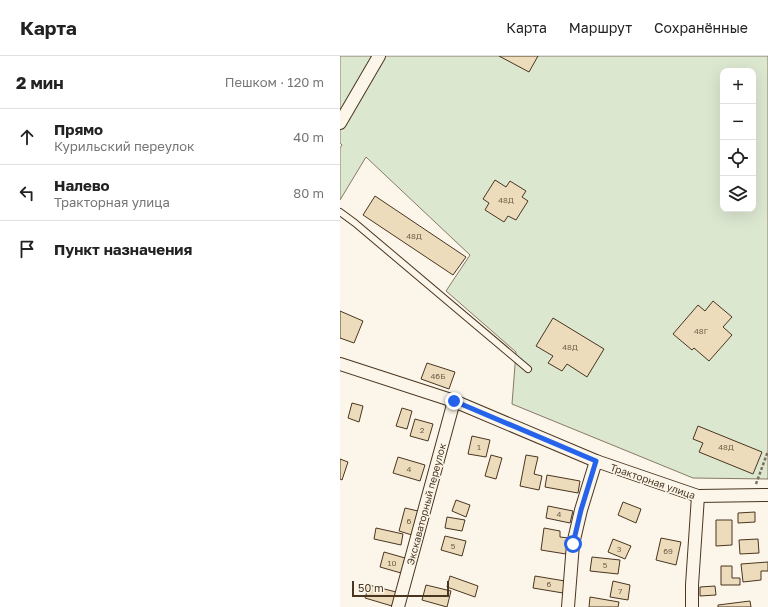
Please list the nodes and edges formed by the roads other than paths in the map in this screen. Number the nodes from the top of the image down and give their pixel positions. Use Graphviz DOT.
graph roads {
  1 [pos="379,56"];
  2 [pos="340,123"];
  3 [pos="340,212"];
  4 [pos="340,364"];
  5 [pos="528,368"];
  6 [pos="454,401"];
  7 [pos="596,461"];
  8 [pos="768,495"];
  9 [pos="698,496"];
  10 [pos="398,607"];
  11 [pos="568,607"];
  12 [pos="692,607"];
  1 -- 2 [label="street"];
  3 -- 5 [label="lane"];
  4 -- 6 [label="street, Тракторная улица"];
  6 -- 7 [label="street, Тракторная улица"];
  6 -- 10 [label="street, Экскаваторный переулок"];
  7 -- 9 [label="street, Тракторная улица"];
  7 -- 11 [label="street"];
  8 -- 9 [label="street, Тракторная улица"];
  9 -- 12 [label="street"];
}
